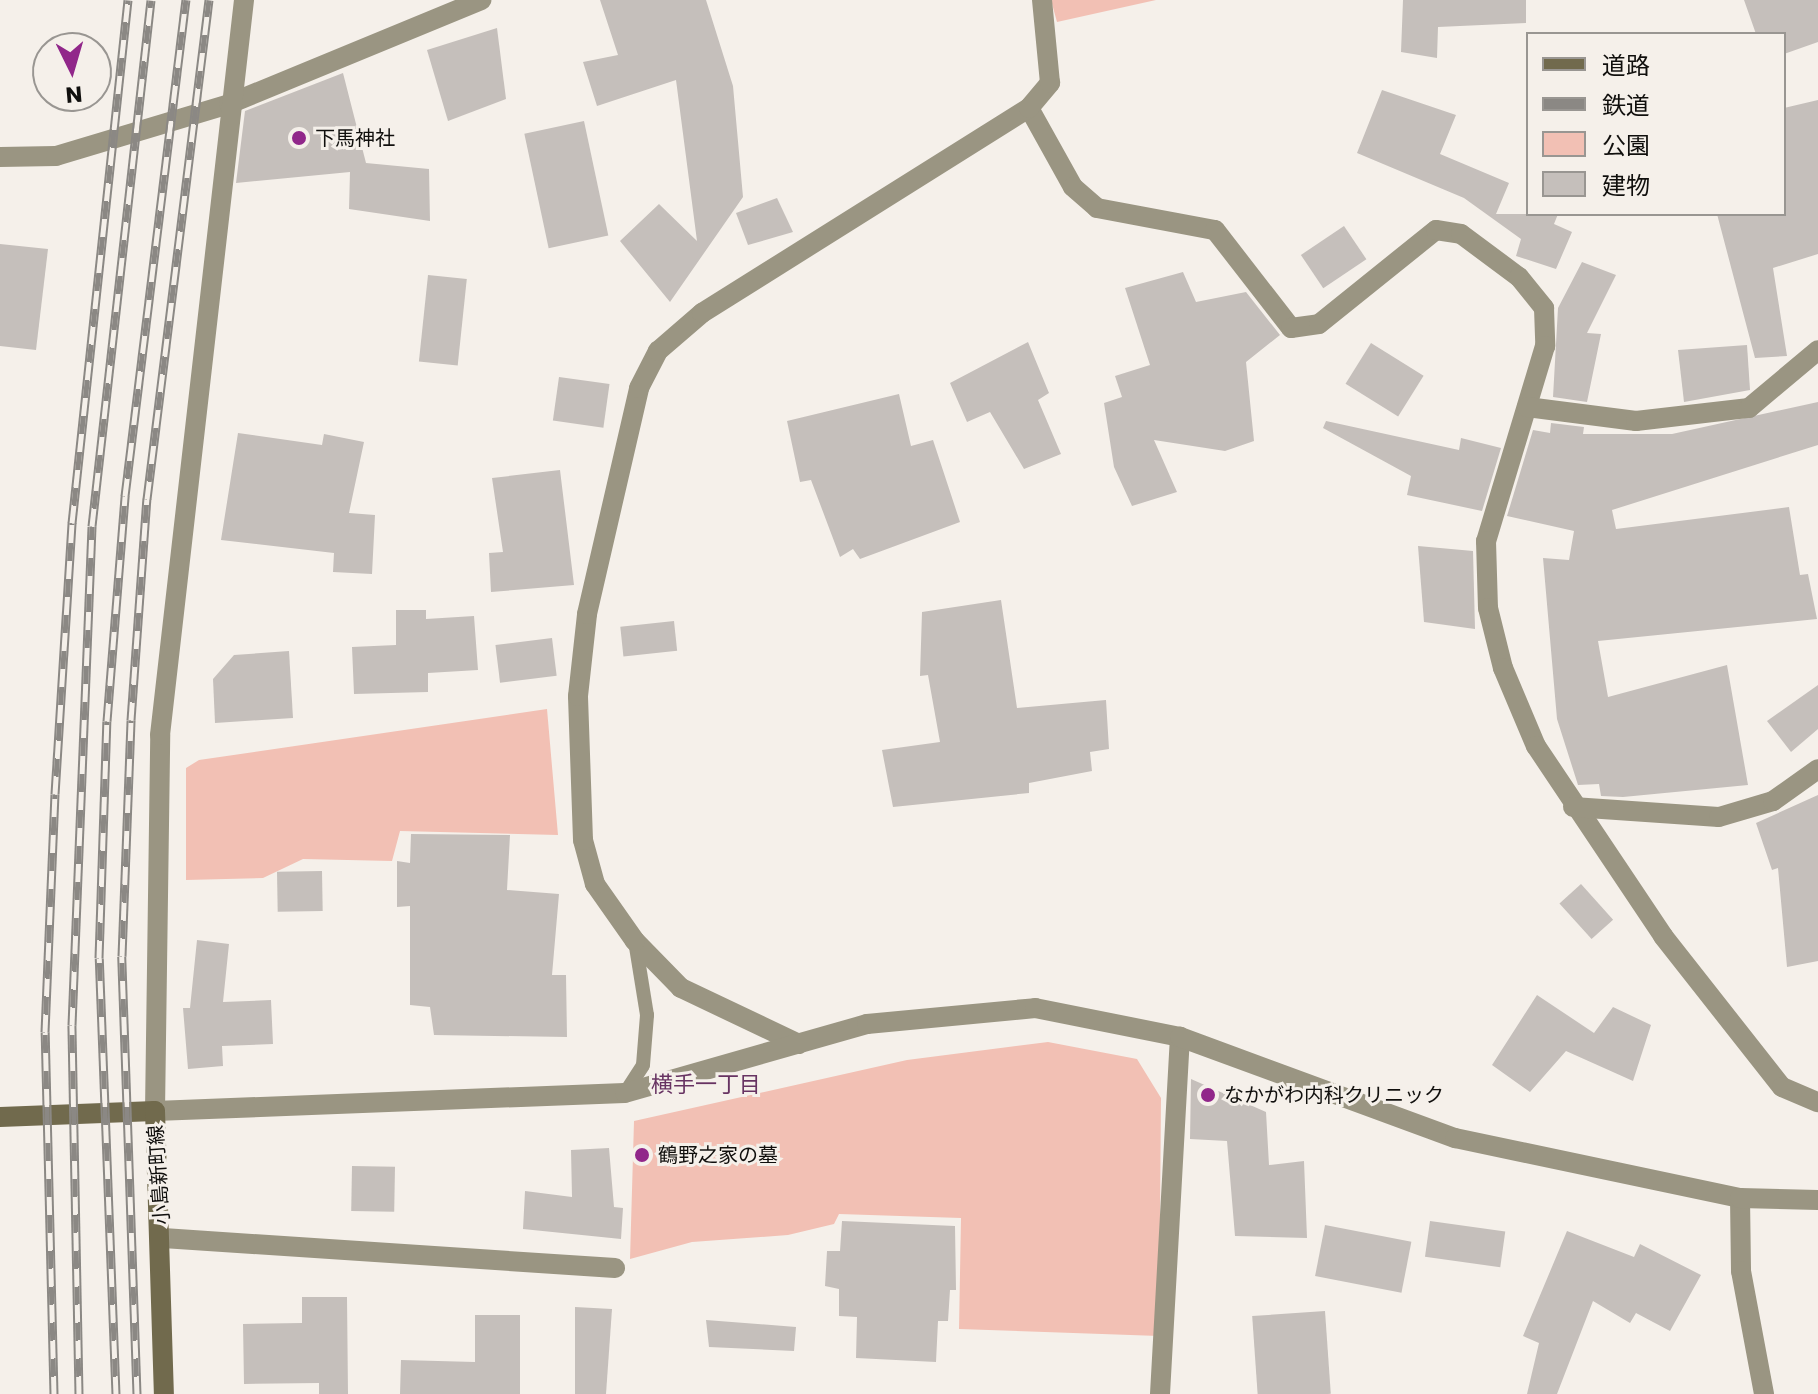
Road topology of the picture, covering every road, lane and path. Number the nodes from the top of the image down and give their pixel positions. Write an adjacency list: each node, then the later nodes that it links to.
1 (244, 0): 4 (street)
2 (481, 0): 4 (street)
3 (1042, 0): 5 (street)
4 (229, 104): 6 (street); 16 (street)
5 (1029, 108): 8 (street); 11 (street)
6 (0, 157)
7 (1818, 350): 8 (street)
8 (1527, 407): 10 (street)
9 (1818, 769): 10 (street)
10 (1573, 807): 15 (street)
11 (635, 941): 13 (street); 14 (lane)
12 (1180, 1037): 13 (street); 18 (street); 23 (street)
13 (799, 1044): 14 (street)
14 (625, 1093): 16 (street)
15 (1818, 1102)
16 (155, 1111): 17 (main road, 小島新町線); 20 (main road, 小島新町線)
17 (0, 1117)
18 (1740, 1198): 19 (street); 24 (street)
19 (1818, 1200)
20 (163, 1238): 21 (street); 22 (main road, 小島新町線)
21 (615, 1268)
22 (164, 1394)
23 (1160, 1394)
24 (1764, 1394)

